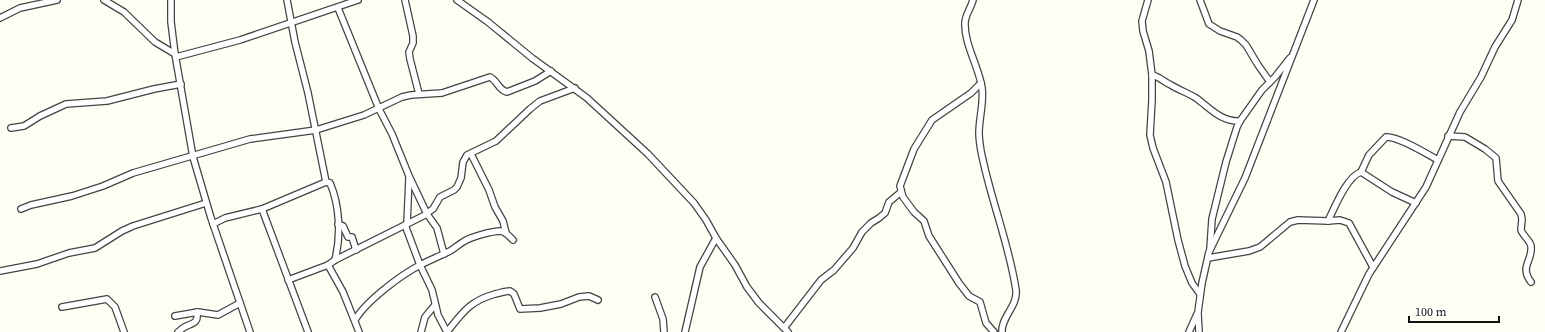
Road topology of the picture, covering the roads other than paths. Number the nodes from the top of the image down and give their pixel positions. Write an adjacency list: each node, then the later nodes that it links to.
1 (57, 0): 14 (street)
2 (104, 0): 17 (street)
3 (171, 0): 17 (street)
4 (287, 0): 15 (street)
5 (358, 0): 13 (street)
6 (405, 0): 24 (street)
7 (456, 0): 18 (street)
8 (972, 0): 21 (street)
9 (1148, 0): 19 (street)
10 (1200, 0): 20 (street)
11 (1314, 0): 16 (street)
12 (1518, 0): 29 (street)
13 (338, 8): 15 (street); 25 (street)
14 (0, 18)
15 (291, 23): 17 (street); 28 (street)
16 (1293, 55): 20 (street); 50 (street)
17 (176, 56): 22 (street)
18 (551, 71): 23 (street); 24 (street)
19 (1152, 75): 26 (street); 60 (street)
20 (1270, 82): 26 (street)
21 (981, 83): 36 (street); 81 (street)
22 (181, 84): 27 (street); 31 (street)
23 (575, 88): 30 (street); 47 (street)
24 (419, 94): 25 (street)
25 (379, 109): 28 (street); 34 (street)
26 (1240, 121): 50 (street)
27 (11, 128)
28 (316, 130): 31 (street); 35 (street)
29 (1448, 136): 32 (street); 59 (street)
30 (471, 154): 41 (street); 46 (street)
31 (193, 157): 37 (street); 39 (street)
32 (1438, 160): 33 (street); 38 (street)
33 (1361, 172): 38 (street); 42 (street)
34 (409, 176): 41 (street); 45 (street)
35 (326, 182): 40 (street); 44 (street)
36 (901, 192): 70 (street); 80 (street)
37 (206, 202): 43 (street); 57 (street)
38 (1416, 202): 56 (street)
39 (21, 209)
40 (262, 209): 43 (street); 58 (street)
41 (427, 214): 45 (street); 51 (street)
42 (1328, 221): 52 (street); 56 (street)
43 (213, 224): 63 (street)
44 (338, 224): 49 (street); 53 (street)
45 (406, 225): 49 (street); 55 (street)
46 (506, 233): 48 (street); 51 (street)
47 (716, 238): 70 (street); 79 (street)
48 (513, 240)
49 (356, 250): 53 (street)
50 (1210, 252): 52 (street)
51 (444, 254): 55 (street)
52 (1208, 258): 60 (street)
53 (335, 260): 54 (street)
54 (328, 265): 58 (street); 69 (street)
55 (420, 265): 64 (street); 69 (street)
56 (1373, 267): 84 (street)
57 (0, 271)
58 (288, 280): 74 (street)
59 (1531, 282)
60 (1200, 294): 67 (street)
61 (655, 297): 78 (street)
62 (598, 300): 77 (street)
63 (240, 303): 66 (street); 73 (street)
64 (435, 305): 76 (street); 77 (street)
65 (62, 307): 71 (street)
66 (197, 312): 68 (street); 72 (street)
67 (1198, 312): 82 (street); 83 (street)
68 (175, 316)
69 (355, 320): 75 (street)
70 (786, 330)
71 (124, 332)
72 (178, 332)
73 (250, 332)
74 (308, 332)
75 (359, 332)
76 (421, 332)
77 (447, 332)
78 (664, 332)
79 (685, 332)
80 (994, 332)
81 (1002, 332)
82 (1189, 332)
83 (1199, 332)
84 (1341, 332)

